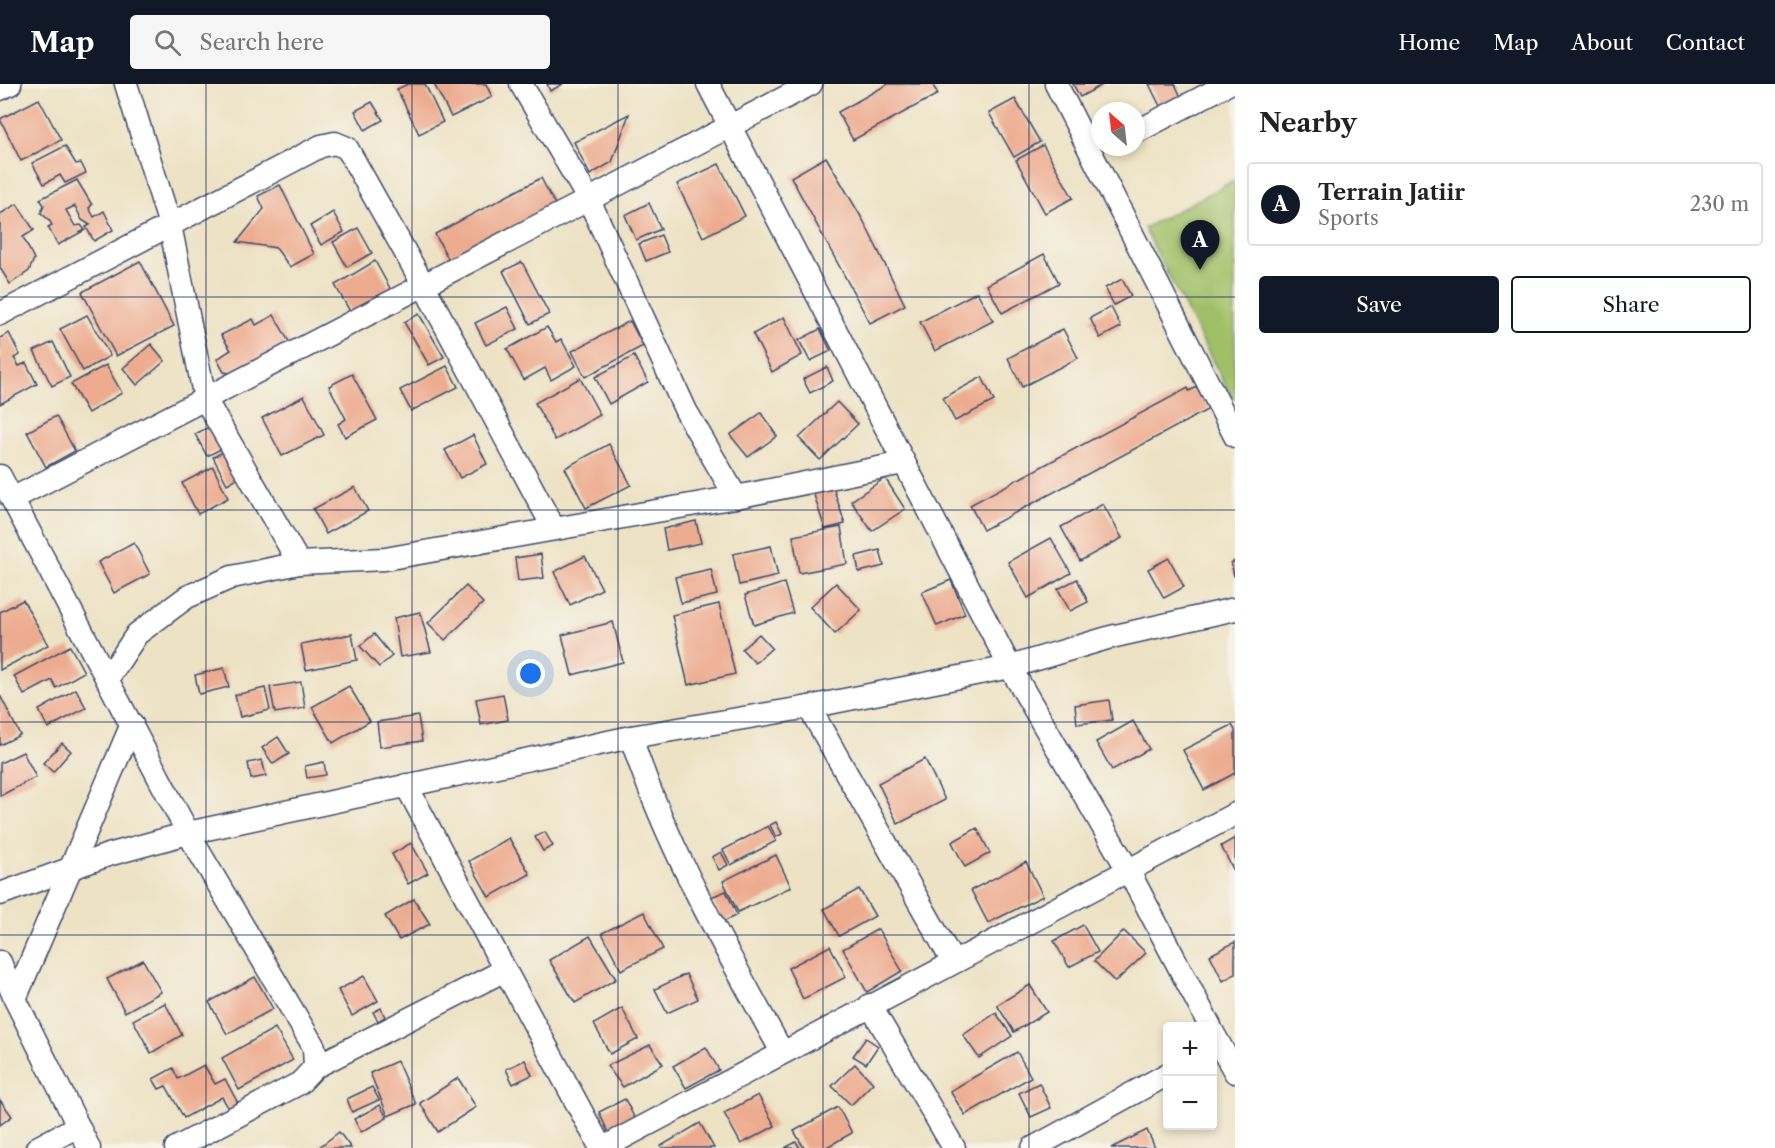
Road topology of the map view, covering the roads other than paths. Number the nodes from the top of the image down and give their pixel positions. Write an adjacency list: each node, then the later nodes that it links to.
1 (10, 84): 8 (street)
2 (126, 84): 14 (street)
3 (521, 84): 13 (street)
4 (708, 84): 9 (street)
5 (811, 84): 9 (street)
6 (1056, 84): 11 (street)
7 (1228, 84): 10 (street)
8 (0, 89)
9 (731, 125): 13 (street); 19 (street)
10 (1145, 127)
11 (1091, 137)
12 (1102, 156): 18 (street)
13 (589, 200): 15 (street); 21 (street)
14 (170, 225): 15 (street); 16 (street); 17 (street)
15 (423, 284): 17 (street); 23 (street)
16 (0, 314)
17 (205, 399): 22 (street); 24 (street)
18 (1235, 436)
19 (903, 463): 21 (street); 26 (street)
20 (0, 476): 22 (street)
21 (736, 497): 23 (street)
22 (12, 499): 27 (street)
23 (554, 529): 24 (street)
24 (299, 563): 27 (street)
25 (1235, 609): 26 (street)
26 (1010, 667): 28 (street); 35 (street)
27 (108, 678): 29 (street)
28 (809, 707): 30 (street); 38 (street)
29 (132, 723): 33 (street); 34 (street)
30 (632, 737): 31 (street); 43 (street)
31 (406, 784): 33 (street); 39 (street)
32 (1235, 814): 35 (street)
33 (188, 833): 34 (street); 44 (street)
34 (69, 869): 36 (street); 40 (street)
35 (1128, 870): 38 (street); 42 (street)
36 (0, 894)
37 (0, 962): 40 (street)
38 (953, 962): 41 (street)
39 (505, 970): 44 (street); 51 (street)
40 (15, 999): 47 (street)
41 (870, 1005): 43 (street); 52 (street)
42 (1218, 1036): 45 (street)
43 (782, 1052): 51 (street)
44 (315, 1067): 50 (street)
45 (1235, 1072)
46 (1163, 1076): 53 (street)
47 (78, 1125): 48 (street); 49 (street)
48 (37, 1148)
49 (89, 1148)
50 (176, 1148)
51 (602, 1148)
52 (954, 1148)
53 (1033, 1148)

